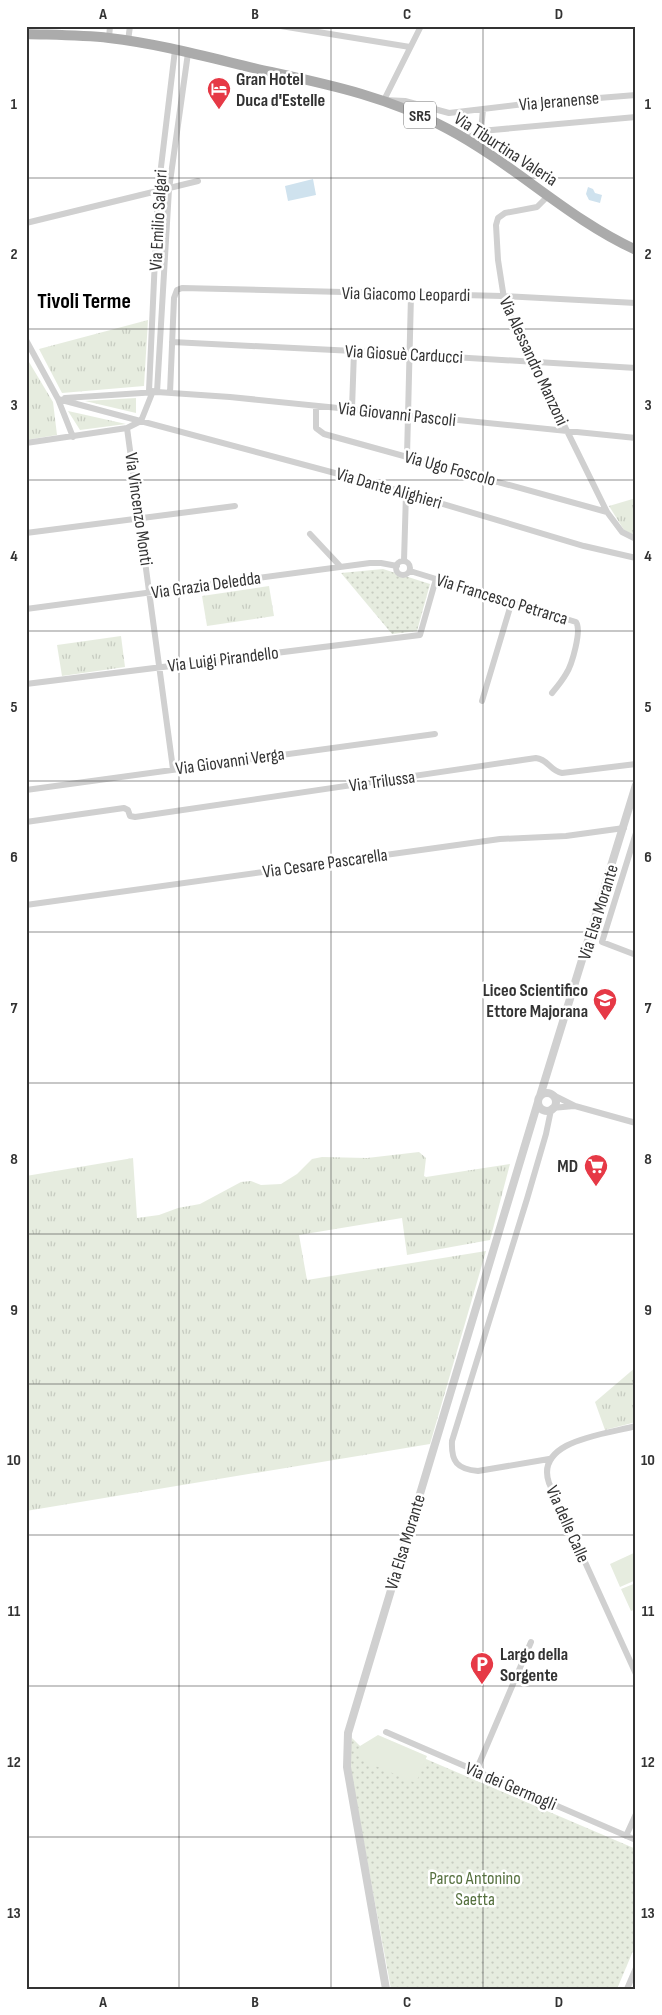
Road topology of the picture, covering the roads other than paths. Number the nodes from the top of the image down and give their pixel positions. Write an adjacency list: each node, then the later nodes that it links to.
1 (110, 26): 6 (street)
2 (130, 26): 7 (street)
3 (281, 26): 8 (street)
4 (421, 26): 8 (street)
5 (26, 34): 6 (main road, Via Tiburtina Valeria / SR5)
6 (109, 38): 7 (main road, Via Tiburtina Valeria / SR5)
7 (128, 41): 9 (main road, Via Tiburtina Valeria / SR5)
8 (410, 47): 12 (street)
9 (174, 50): 10 (main road, Via Tiburtina Valeria / SR5); 19 (street, Via Emilio Salgari)
10 (188, 53): 12 (main road, Via Tiburtina Valeria / SR5); 18 (street, Via Emilio Salgari)
11 (636, 94): 13 (street, Via Jeranense)
12 (384, 100): 13 (street, Via Jeranense); 16 (main road, Via Tiburtina Valeria / SR5)
13 (483, 109): 15 (street)
14 (636, 117): 15 (street, Via Jeranense)
15 (481, 131): 16 (street)
16 (466, 139): 20 (main road, Via Tiburtina Valeria / SR5)
17 (198, 182): 18 (street)
18 (169, 189): 19 (street); 32 (street, Via Emilio Salgari)
19 (158, 192): 21 (street); 32 (street, Via Emilio Salgari)
20 (548, 196): 22 (main road, Via Tiburtina Valeria / SR5); 24 (street, Via Alessandro Manzoni)
21 (26, 223)
22 (636, 250)
23 (411, 295): 24 (street, Via Giacomo Leopardi); 27 (street, Via Giacomo Leopardi); 29 (street)
24 (502, 296): 25 (street, Via Giacomo Leopardi); 30 (street, Via Alessandro Manzoni)
25 (636, 303)
26 (26, 340): 34 (street)
27 (172, 342): 28 (street, Via Giosuè Carducci); 33 (street)
28 (354, 351): 29 (street, Via Giosuè Carducci); 36 (street)
29 (409, 354): 30 (street, Via Giosuè Carducci); 37 (street)
30 (534, 362): 31 (street, Via Giosuè Carducci); 40 (street, Via Alessandro Manzoni)
31 (636, 368)
32 (153, 391): 33 (street, Via Giovanni Pascoli); 34 (street, Via Giovanni Pascoli); 38 (street)
33 (170, 392): 35 (street, Via Giovanni Pascoli)
34 (58, 399): 38 (street, Via Dante Alighieri); 41 (street)
35 (316, 406): 36 (street, Via Giovanni Pascoli); 44 (street, Via Ugo Foscolo)
36 (352, 409): 37 (street, Via Giovanni Pascoli)
37 (408, 415): 40 (street, Via Giovanni Pascoli); 44 (street)
38 (141, 421): 39 (street); 45 (street, Via Dante Alighieri)
39 (127, 428): 41 (street); 48 (street, Via Vincenzo Monti)
40 (568, 432): 42 (street, Via Giovanni Pascoli); 47 (street, Via Alessandro Manzoni)
41 (74, 437): 43 (street)
42 (636, 438)
43 (26, 443)
44 (407, 456): 47 (street, Via Ugo Foscolo)
45 (406, 493): 52 (street, Via Dante Alighieri); 53 (street)
46 (235, 506): 48 (street)
47 (607, 512): 51 (street, Via Alessandro Manzoni)
48 (139, 518): 49 (street); 58 (street, Via Vincenzo Monti)
49 (26, 533)
50 (310, 534): 54 (street)
51 (636, 539)
52 (636, 558)
53 (404, 562): 55 (street); 56 (street)
54 (340, 566): 55 (street, Via Grazia Deledda); 58 (street, Via Grazia Deledda)
55 (397, 566): 56 (street)
56 (410, 570): 57 (street, Via Francesco Petrarca)
57 (436, 579): 59 (street, Via Francesco Petrarca); 61 (street, Via Luigi Pirandello)
58 (151, 593): 60 (street, Via Grazia Deledda); 61 (street, Via Vincenzo Monti)
59 (512, 601): 63 (street, Via Francesco Petrarca); 64 (street)
60 (26, 609)
61 (160, 667): 62 (street, Via Luigi Pirandello); 67 (street, Via Vincenzo Monti)
62 (26, 684)
63 (552, 693)
64 (482, 701)
65 (435, 734): 67 (street, Via Giovanni Verga)
66 (636, 764): 72 (street, Via Trilussa)
67 (174, 769): 69 (street, Via Giovanni Verga)
68 (636, 785): 71 (street, Via Elsa Morante)
69 (26, 790)
70 (636, 804): 71 (street)
71 (628, 813): 73 (street, Via Elsa Morante)
72 (26, 822)
73 (624, 828): 75 (street, Via Cesare Pascarella); 78 (street, Via Elsa Morante)
74 (636, 833): 76 (street)
75 (26, 905)
76 (636, 955)
77 (552, 1095): 78 (street); 79 (street); 80 (street)
78 (539, 1099): 80 (street); 92 (street, Via Elsa Morante)
79 (575, 1106): 80 (street); 81 (street)
80 (551, 1109): 83 (street)
81 (636, 1123)
82 (636, 1426): 83 (street, Via delle Calle)
83 (549, 1459): 85 (street, Via delle Calle)
84 (531, 1642): 87 (street)
85 (636, 1674)
86 (386, 1732): 87 (street, Via dei Germogli)
87 (476, 1771): 89 (street, Via dei Germogli)
88 (636, 1814): 89 (street)
89 (626, 1836): 90 (street, Via dei Germogli)
90 (636, 1840)
91 (636, 1968): 93 (street)
92 (386, 1989)
93 (627, 1989)

